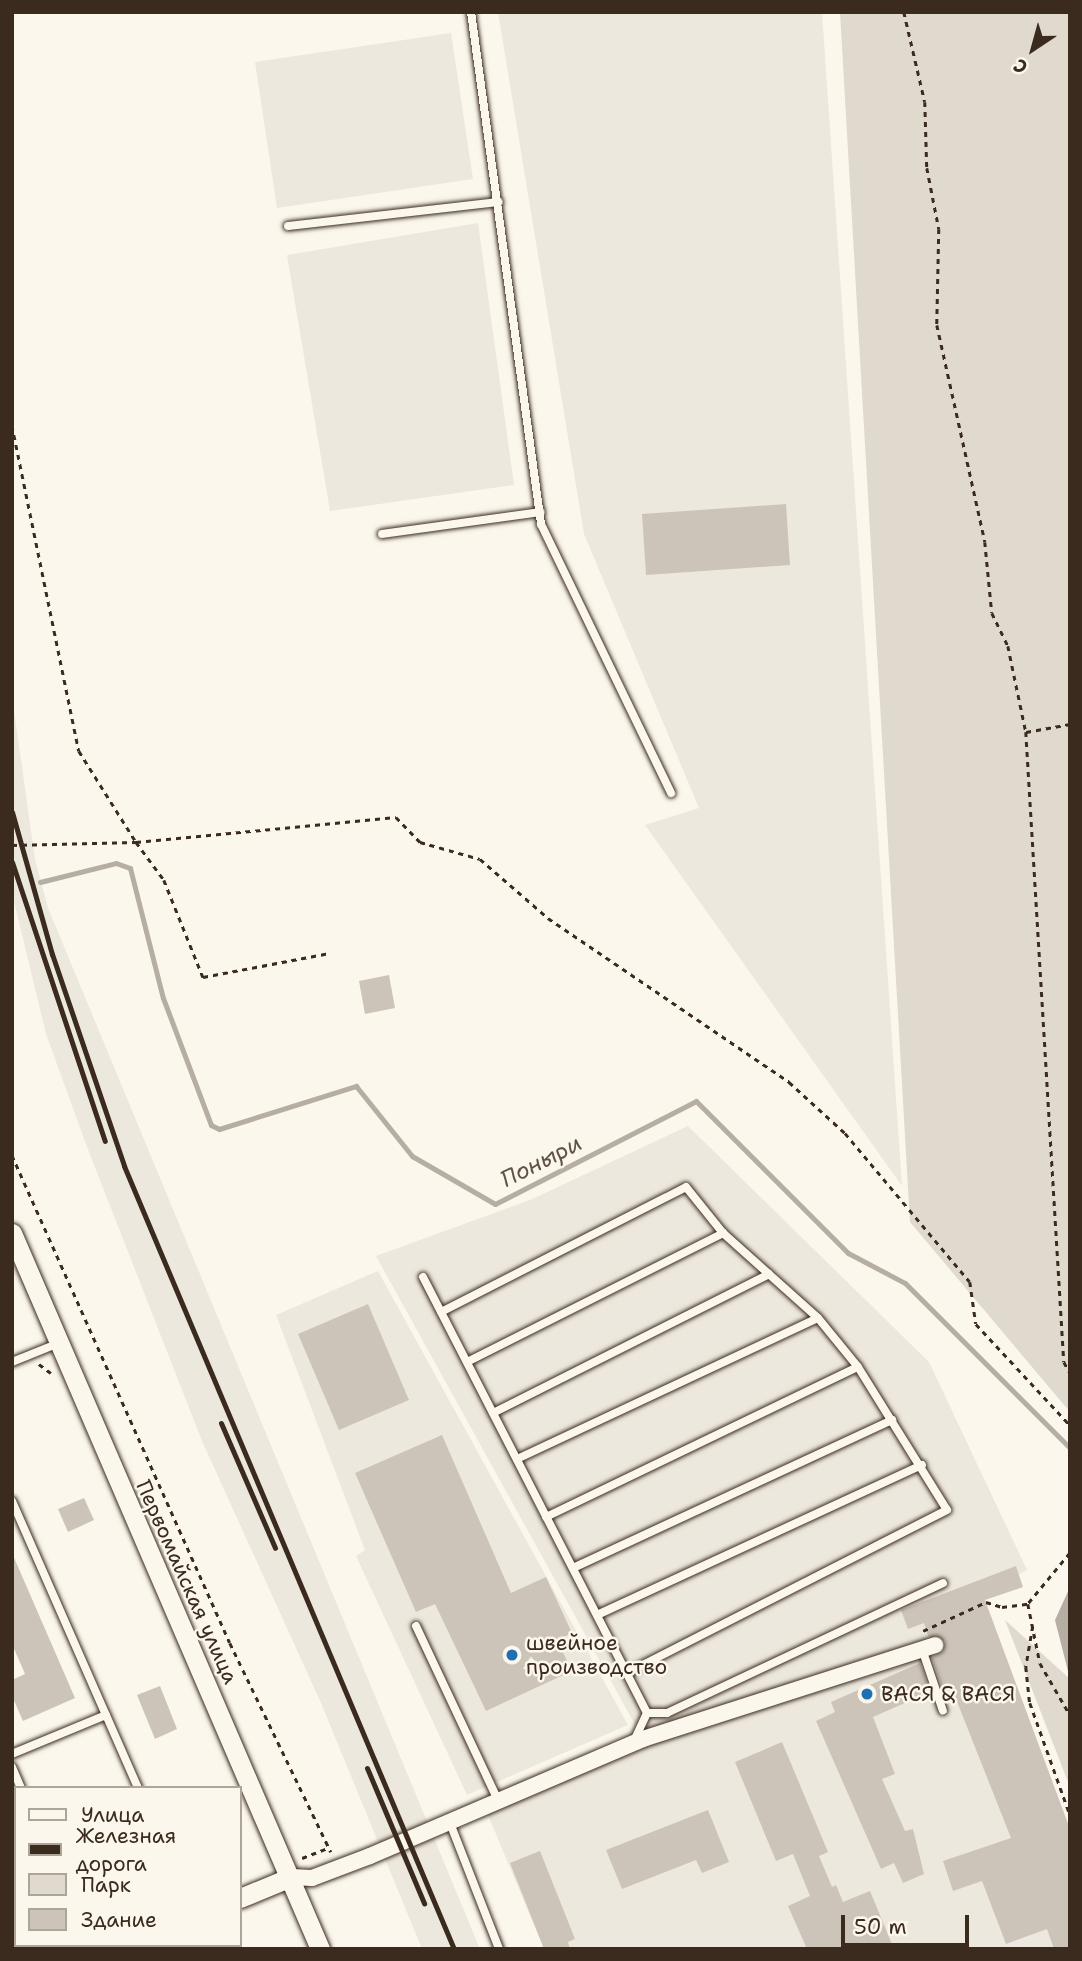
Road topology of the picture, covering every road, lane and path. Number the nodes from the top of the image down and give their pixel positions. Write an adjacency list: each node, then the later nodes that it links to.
1 (471, 12): 3 (lane)
2 (904, 12): 9 (path)
3 (499, 202): 4 (lane); 6 (lane)
4 (288, 226)
5 (12, 425): 11 (path)
6 (540, 512): 7 (lane); 10 (lane)
7 (382, 534)
8 (1070, 724): 9 (path)
9 (1026, 732): 25 (path)
10 (671, 793)
11 (136, 842): 12 (path); 13 (path); 28 (path)
12 (12, 845)
13 (330, 953)
14 (12, 1155): 54 (path)
15 (12, 1233): 21 (street, Первомайская улица)
16 (723, 1233): 17 (lane); 19 (lane); 23 (lane)
17 (769, 1274): 20 (lane); 26 (lane)
18 (423, 1277): 19 (lane)
19 (441, 1312): 23 (lane)
20 (818, 1318): 24 (lane); 29 (lane)
21 (59, 1343): 22 (lane); 56 (street, Первомайская улица)
22 (12, 1362)
23 (467, 1362): 26 (lane)
24 (858, 1367): 27 (lane); 32 (lane)
25 (1070, 1373)
26 (493, 1413): 29 (lane)
27 (892, 1420): 30 (lane); 34 (lane)
28 (1070, 1425)
29 (516, 1459): 32 (lane)
30 (922, 1465): 37 (lane); 41 (lane)
31 (12, 1501): 44 (lane)
32 (546, 1517): 34 (lane)
33 (1070, 1553): 36 (path)
34 (573, 1568): 37 (lane)
35 (943, 1583): 43 (lane)
36 (1028, 1604): 39 (path); 40 (path)
37 (597, 1615): 41 (lane)
38 (416, 1626): 51 (lane)
39 (1033, 1626): 45 (path); 52 (path)
40 (929, 1647): 42 (lane); 46 (street)
41 (627, 1673): 43 (lane)
42 (943, 1712)
43 (647, 1713): 46 (lane)
44 (106, 1715): 47 (lane); 50 (lane)
45 (1070, 1715)
46 (633, 1743): 51 (street)
47 (12, 1754)
48 (12, 1767): 49 (lane)
49 (19, 1786)
50 (137, 1786)
51 (499, 1802): 53 (street)
52 (1070, 1815)
53 (450, 1823): 55 (street); 59 (lane)
54 (329, 1848): 55 (path); 56 (path)
55 (339, 1867): 56 (street)
56 (294, 1869): 57 (street); 58 (street, Первомайская улица)
57 (242, 1897)
58 (320, 1949)
59 (499, 1949)

